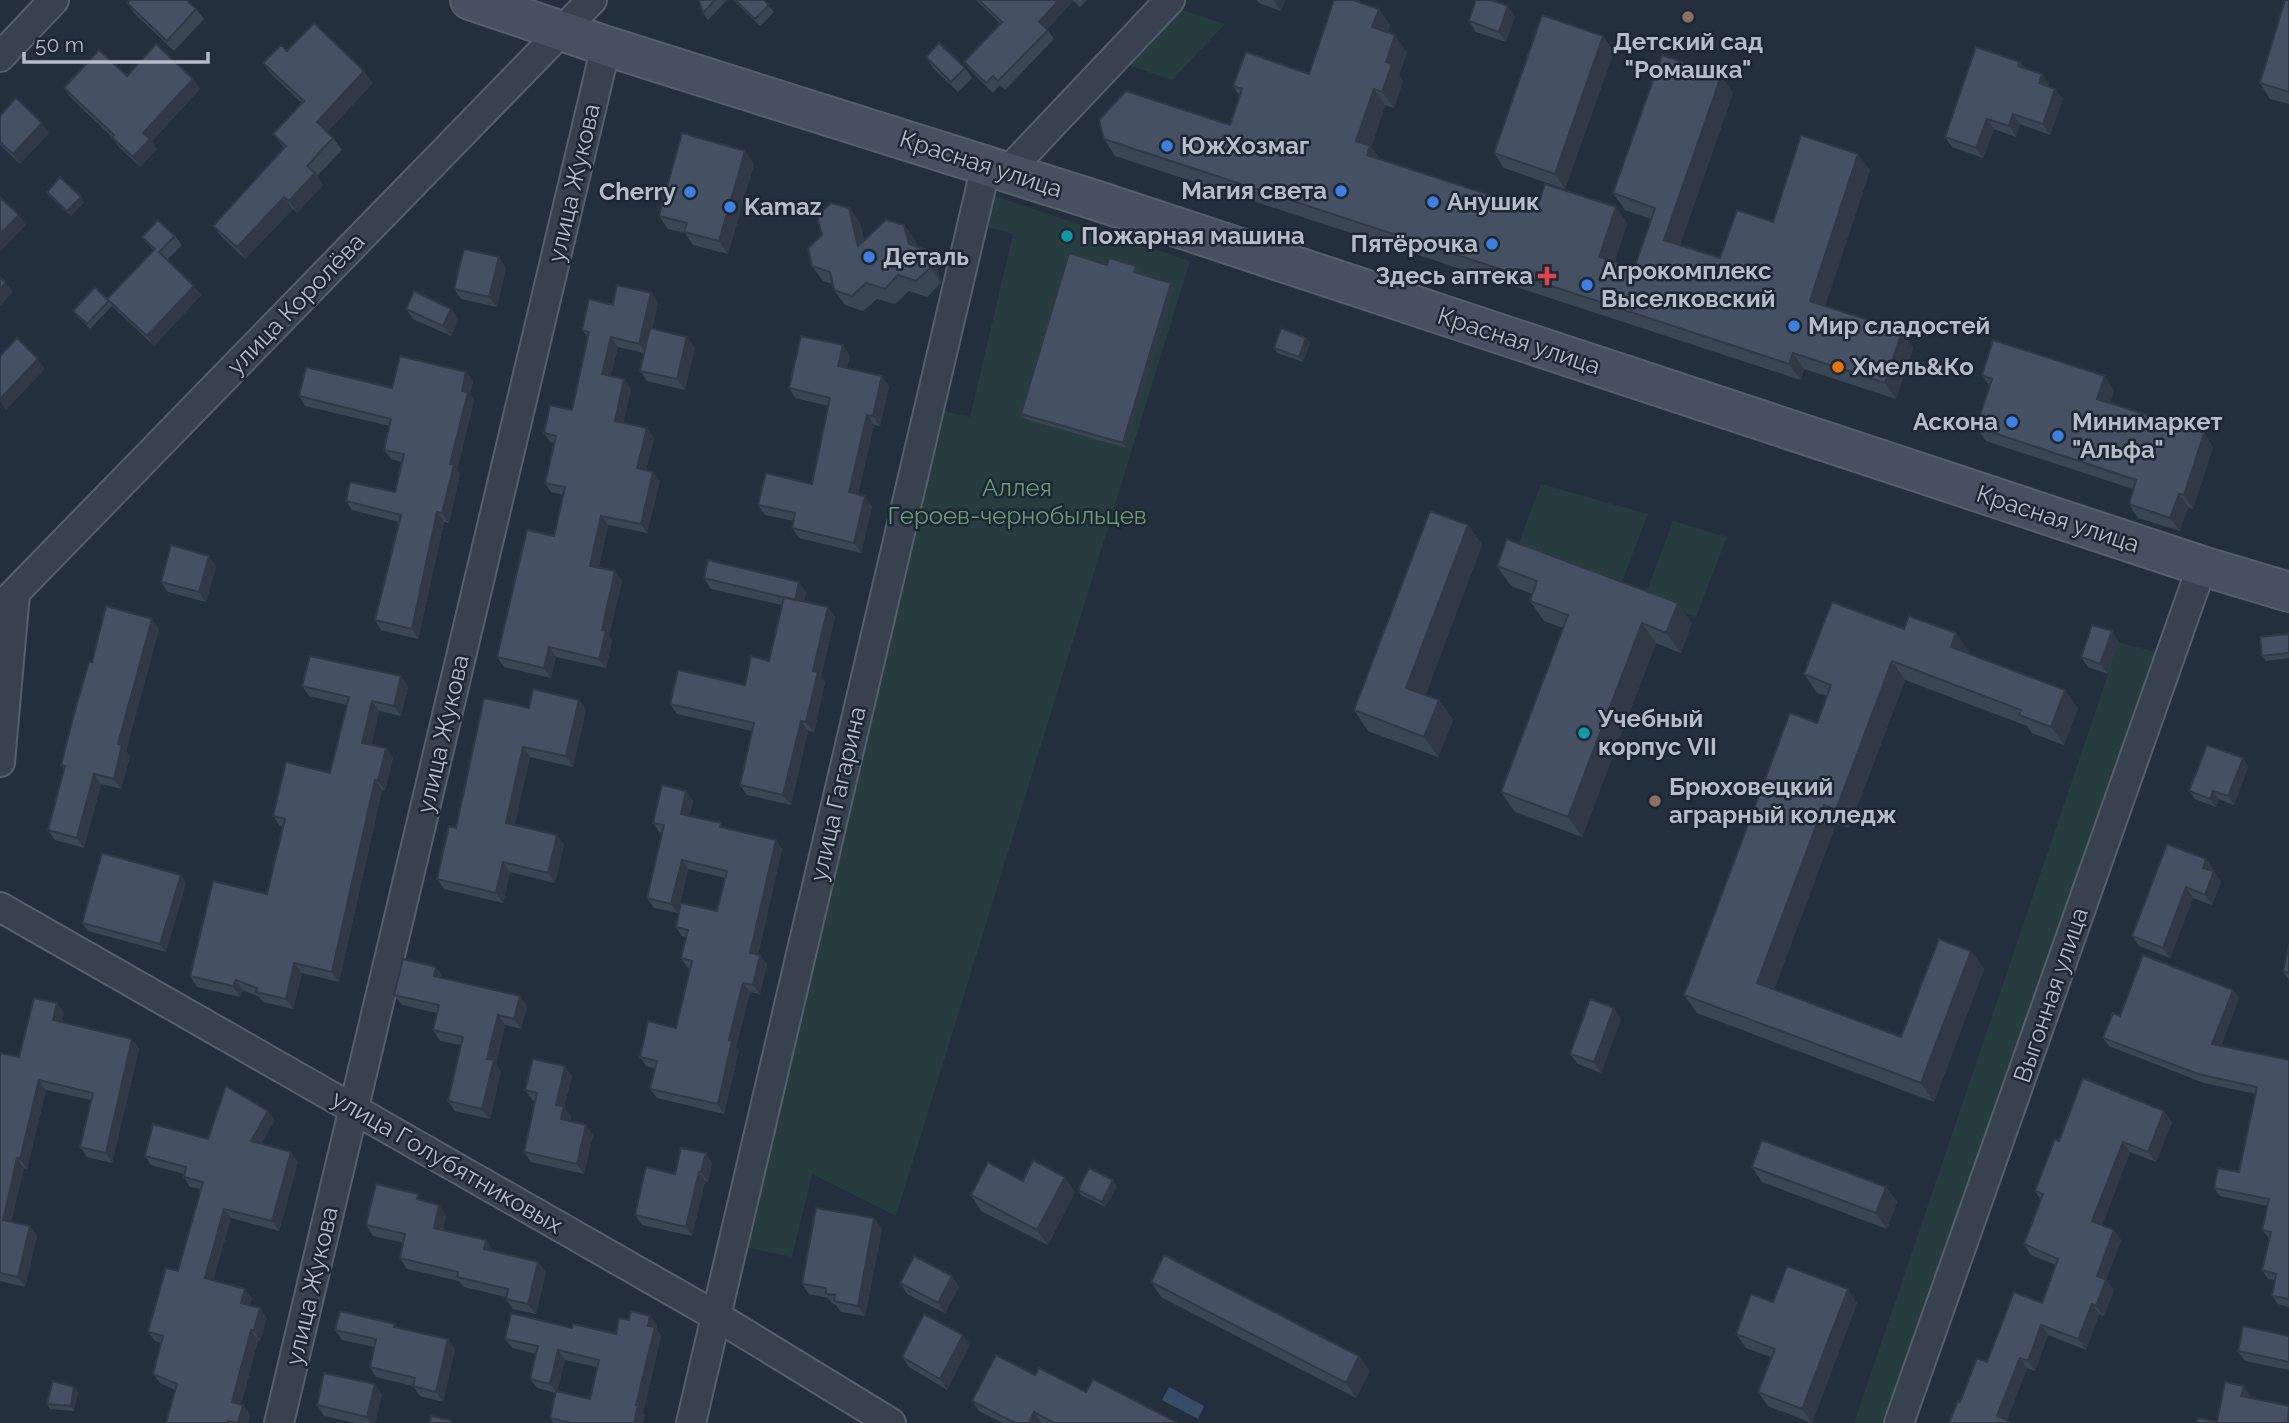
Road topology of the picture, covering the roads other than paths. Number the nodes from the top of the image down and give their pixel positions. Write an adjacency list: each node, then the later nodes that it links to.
1 (54, 0): 7 (street)
2 (470, 0): 5 (street, Красная улица)
3 (592, 0): 5 (street, улица Королёва)
4 (1170, 0): 8 (street)
5 (562, 31): 6 (street, Красная улица); 11 (street, улица Королёва)
6 (606, 46): 8 (street, Красная улица); 14 (street, улица Жукова)
7 (0, 57)
8 (996, 169): 9 (street, Красная улица); 15 (street, улица Гагарина)
9 (2202, 566): 10 (street, Красная улица); 19 (street, Выгонная улица)
10 (2289, 592)
11 (8, 601): 12 (street)
12 (0, 762)
13 (0, 907): 14 (street, улица Голубятниковых)
14 (354, 1108): 15 (street, улица Голубятниковых); 16 (street, улица Жукова)
15 (716, 1316): 17 (street, улица Гагарина); 18 (street, улица Голубятниковых)
16 (279, 1423)
17 (691, 1423)
18 (891, 1423)
19 (1899, 1423)

